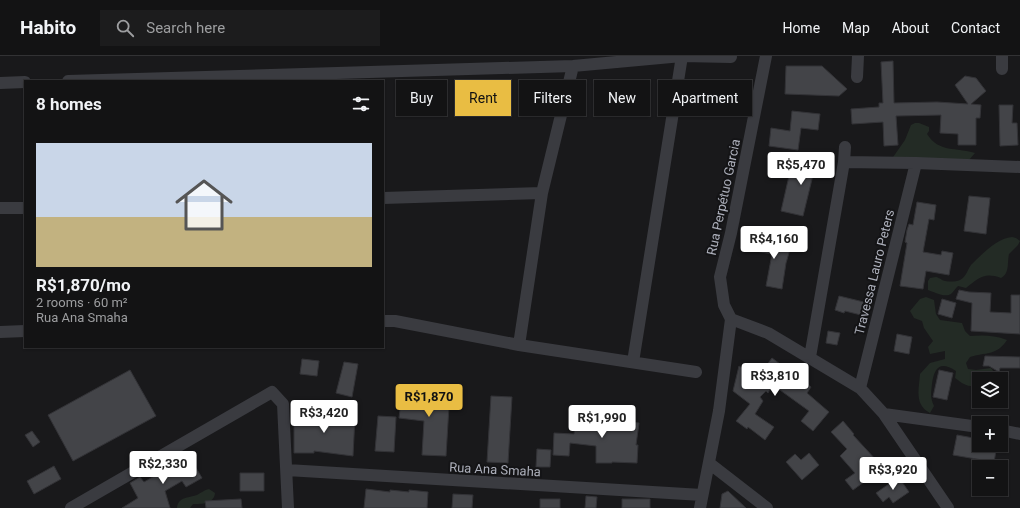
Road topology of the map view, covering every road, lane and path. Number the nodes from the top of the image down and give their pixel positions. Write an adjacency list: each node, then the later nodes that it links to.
1 (682, 56): 5 (street); 6 (street); 26 (street)
2 (766, 56): 20 (street, Rua Perpétuo Garcia)
3 (858, 56): 8 (street)
4 (1002, 56): 7 (street)
5 (731, 57)
6 (572, 66): 9 (street); 16 (street)
7 (1002, 69)
8 (857, 77)
9 (127, 80)
10 (24, 82): 11 (street)
11 (0, 83)
12 (845, 147): 13 (street)
13 (844, 162): 14 (street); 25 (street)
14 (916, 163): 15 (street); 28 (street, Travessa Lauro Peters)
15 (1020, 167)
16 (542, 193): 17 (street); 24 (street)
17 (384, 198)
18 (0, 208): 19 (street)
19 (24, 208)
20 (731, 319): 25 (street); 33 (street, Rua Perpétuo Garcia)
21 (384, 321): 24 (street)
22 (24, 331): 23 (street)
23 (0, 332)
24 (519, 345): 26 (street)
25 (810, 357): 28 (street)
26 (633, 362): 27 (street)
27 (696, 372)
28 (860, 388): 29 (street)
29 (884, 414): 30 (street); 40 (street)
30 (972, 426)
31 (1008, 431): 32 (street)
32 (1020, 434)
33 (709, 463): 35 (street, Rua Perpétuo Garcia); 39 (street)
34 (286, 470): 35 (street, Rua Ana Smaha); 36 (street); 37 (street)
35 (702, 495): 38 (street, Rua Perpétuo Garcia)
36 (71, 508)
37 (288, 508)
38 (700, 508)
39 (767, 508)
40 (948, 508)

